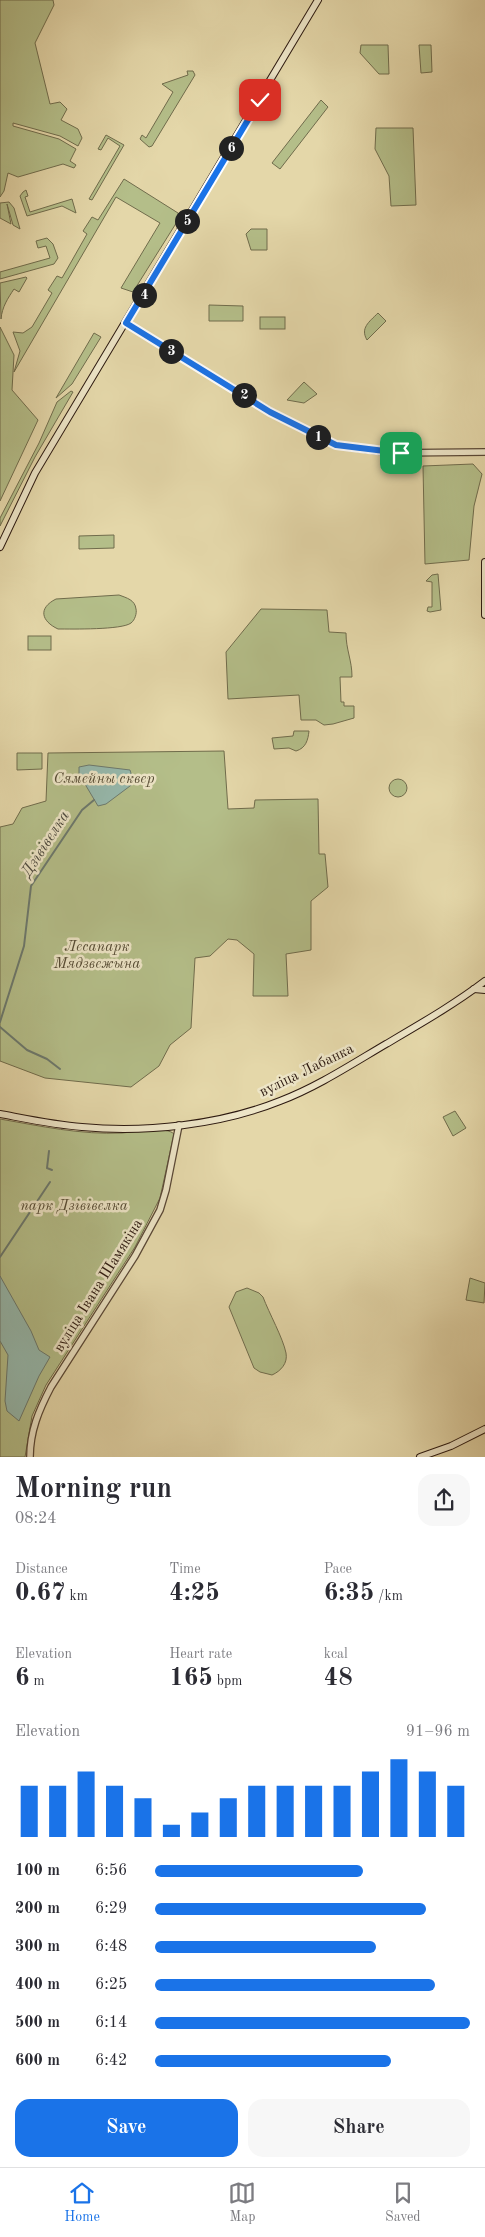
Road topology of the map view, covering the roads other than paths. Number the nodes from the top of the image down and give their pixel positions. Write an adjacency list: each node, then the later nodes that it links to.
1 (318, 0): 2 (main road)
2 (126, 323): 3 (street); 4 (main road)
3 (485, 452)
4 (0, 547)
5 (485, 562): 6 (main road)
6 (485, 615)
7 (485, 981): 8 (main road, вуліца Лабанка)
8 (474, 989): 9 (main road); 11 (main road, вуліца Лабанка)
9 (485, 990)
10 (0, 1114): 11 (main road, вуліца Лабанка)
11 (179, 1125): 13 (street, вуліца Івана Шамякіна)
12 (485, 1429): 14 (main road)
13 (30, 1457)
14 (420, 1457)

